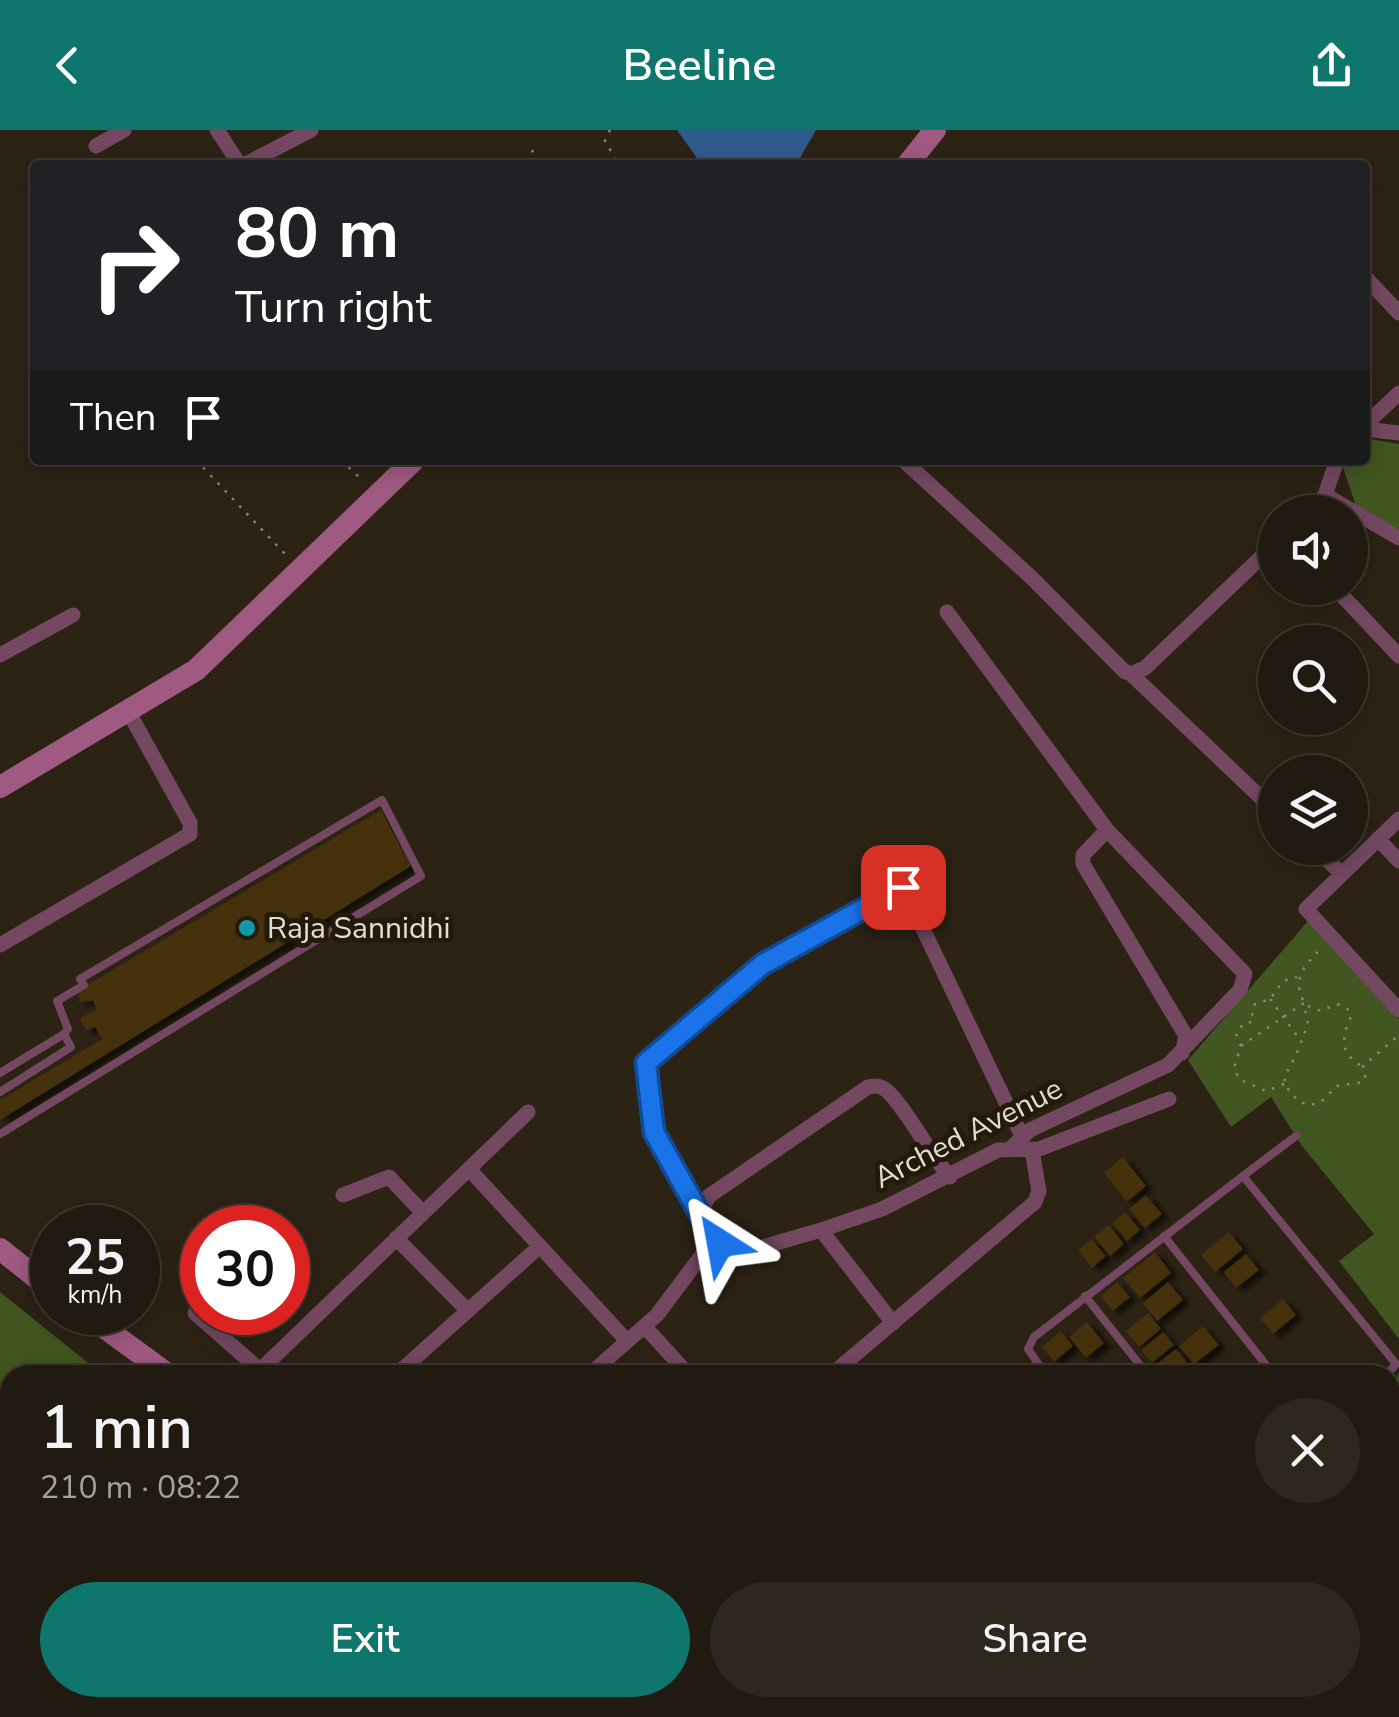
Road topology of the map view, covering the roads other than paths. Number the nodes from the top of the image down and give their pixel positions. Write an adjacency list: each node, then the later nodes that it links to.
1 (124, 130): 5 (street)
2 (217, 130): 6 (street)
3 (311, 130): 7 (street)
4 (934, 130): 8 (street)
5 (96, 146)
6 (238, 160)
7 (252, 160)
8 (911, 160)
9 (1370, 283): 10 (street)
10 (1399, 314)
11 (1399, 394): 12 (street)
12 (1370, 420)
13 (1370, 425): 14 (street)
14 (1399, 433)
15 (409, 465): 27 (street)
16 (909, 465): 26 (street)
17 (1336, 465): 18 (street)
18 (1324, 494): 19 (street)
19 (1399, 538)
20 (1258, 560): 26 (street)
21 (1351, 605): 25 (street)
22 (947, 612): 31 (street)
23 (73, 614): 24 (street)
24 (0, 655)
25 (1399, 656)
26 (1131, 674): 29 (street)
27 (128, 710): 28 (street); 36 (street)
28 (0, 787)
29 (1258, 795)
30 (1399, 820): 32 (street)
31 (1107, 830): 39 (street); 39 (street, Arched Avenue)
32 (1378, 839): 33 (street); 35 (street)
33 (1399, 861)
34 (1332, 865): 35 (street)
35 (1342, 874): 37 (street)
36 (0, 945)
37 (1399, 1010)
38 (64, 1034): 40 (lane); 41 (lane); 44 (lane)
39 (1182, 1053): 46 (street, Arched Avenue)
40 (0, 1072)
41 (0, 1092)
42 (1169, 1099): 46 (street)
43 (528, 1112): 47 (street)
44 (0, 1134)
45 (1296, 1136): 48 (lane)
46 (1027, 1143): 49 (street, Arched Avenue); 55 (street); 61 (street)
47 (469, 1168): 51 (street); 56 (street)
48 (1242, 1176): 53 (lane); 76 (lane)
49 (950, 1177): 52 (street, Arched Avenue); 55 (street)
50 (343, 1195): 51 (street)
51 (423, 1214): 54 (street)
52 (820, 1230): 55 (street, Arched Avenue); 61 (street)
53 (1164, 1236): 59 (lane); 75 (lane)
54 (396, 1238): 60 (street); 68 (street)
55 (716, 1243): 62 (street)
56 (540, 1246): 60 (street); 65 (street)
57 (0, 1249): 58 (street)
58 (30, 1273)
59 (1085, 1296): 73 (lane); 74 (lane)
60 (468, 1310): 69 (street)
61 (892, 1323): 72 (street)
62 (644, 1327): 65 (street); 71 (street)
63 (114, 1335): 66 (street)
64 (217, 1335): 67 (street)
65 (627, 1341): 70 (street)
66 (155, 1365)
67 (249, 1365)
68 (265, 1365)
69 (407, 1365)
70 (599, 1365)
71 (680, 1365)
72 (843, 1365)
73 (1038, 1365)
74 (1140, 1365)
75 (1266, 1365)
76 (1395, 1365)

